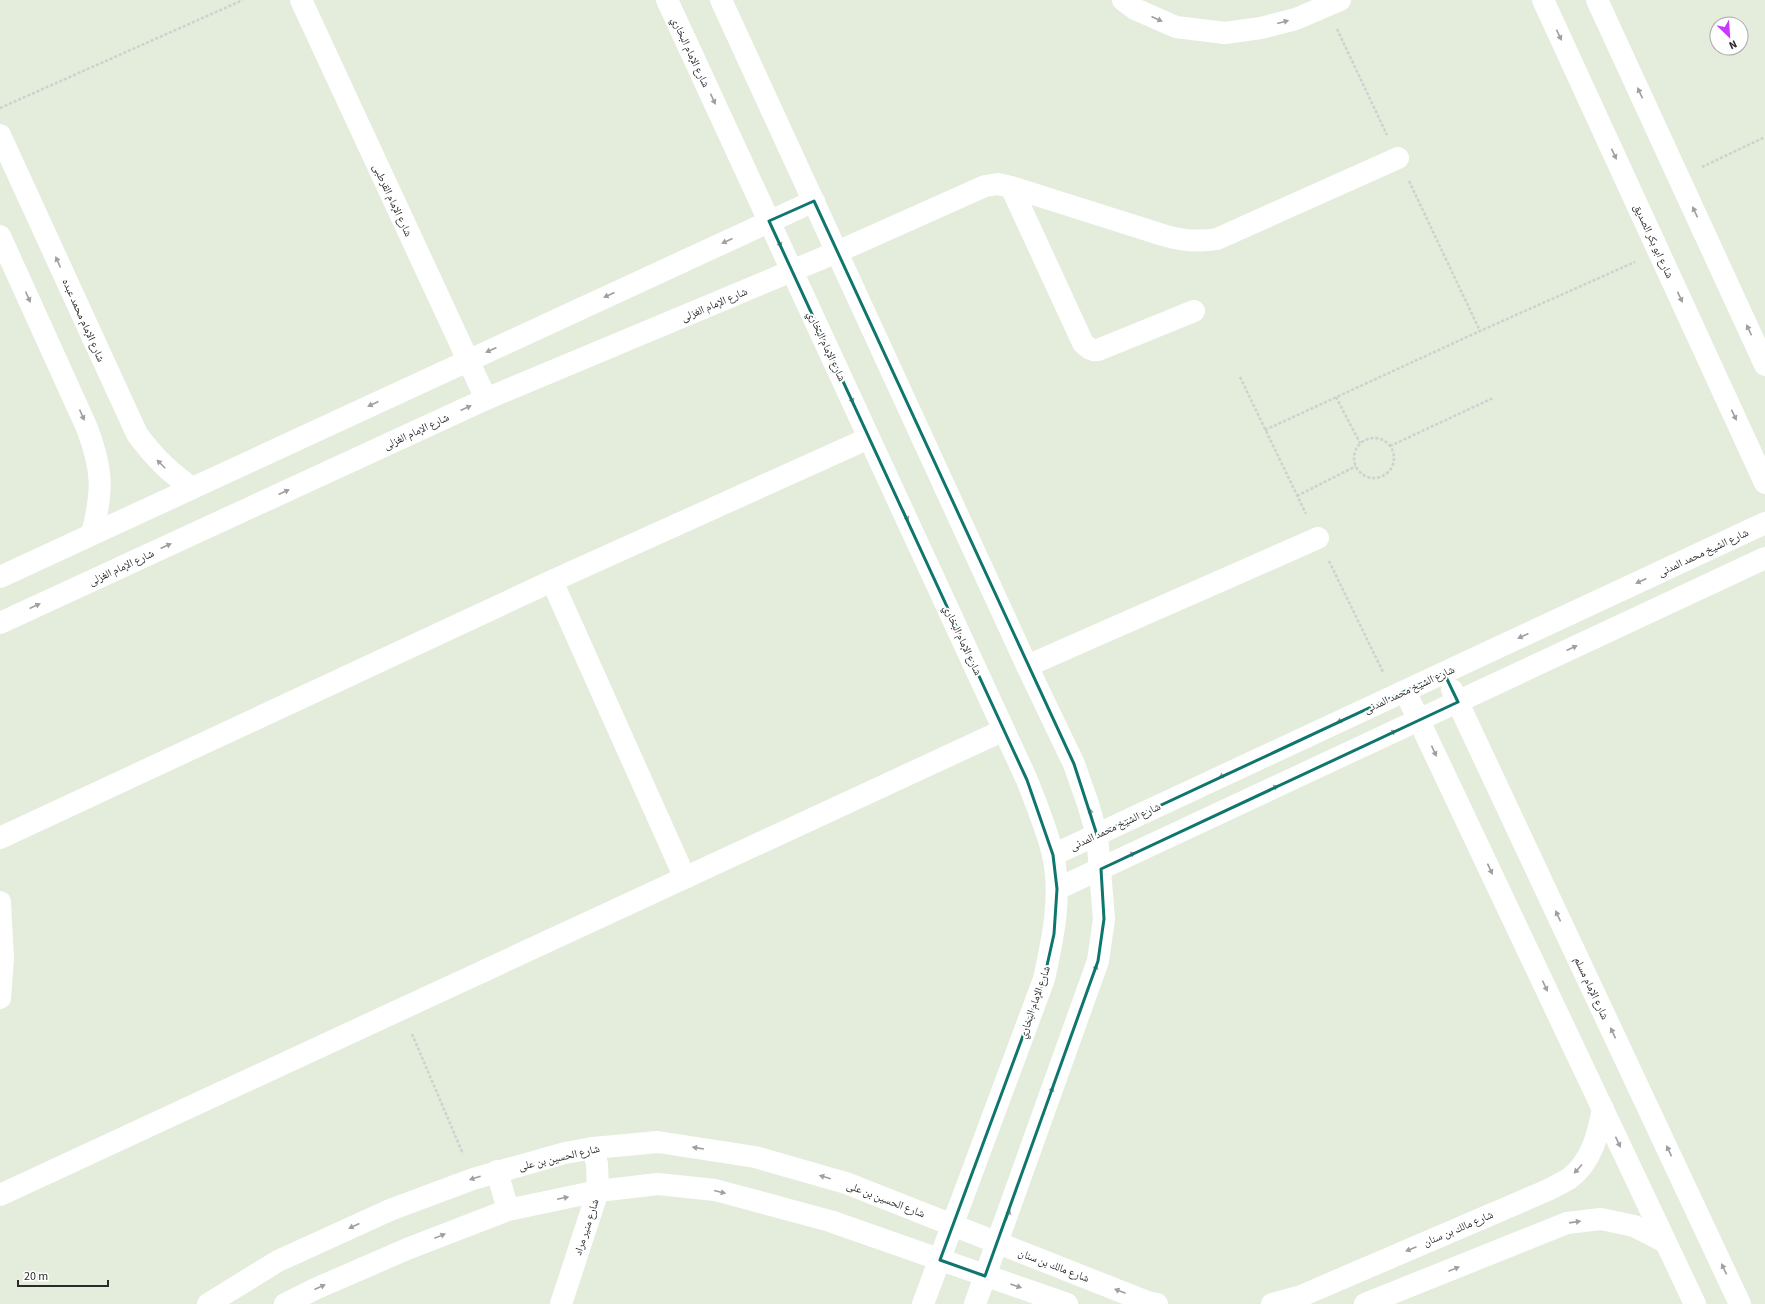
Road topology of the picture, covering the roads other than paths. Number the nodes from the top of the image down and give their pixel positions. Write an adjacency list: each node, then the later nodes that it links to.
1 (301, 0): 17 (street, شارع الإمام القرطبى)
2 (667, 0): 12 (street, شارع الإمام البخاري, one-way to 12)
3 (721, 0): 11 (street)
4 (1123, 0): 5 (street, one-way to 5)
5 (1340, 0)
6 (1543, 0): 21 (street, شارع ابو بكر الصديق, one-way to 21)
7 (1597, 0): 18 (street, one-way to 7)
8 (0, 135): 22 (street, شارع الإمام محمد عبده, one-way to 8)
9 (1398, 158): 10 (street, شارع الإمام الغزلى)
10 (1011, 187): 14 (street, شارع الإمام الغزلى); 16 (street)
11 (814, 201): 12 (street); 14 (street)
12 (769, 221): 15 (street, شارع الإمام البخاري, one-way to 15); 17 (street, one-way to 17)
13 (0, 236): 24 (street, one-way to 24)
14 (837, 252): 15 (street, شارع الإمام الغزلى); 30 (street)
15 (792, 271): 19 (street, شارع الإمام الغزلى); 20 (street, شارع الإمام البخاري, one-way to 20)
16 (1194, 311)
17 (468, 360): 19 (street, شارع الإمام القرطبى); 22 (street, one-way to 22)
18 (1765, 365)
19 (486, 399): 29 (street, شارع الإمام الغزلى, one-way to 19)
20 (869, 438): 28 (street); 35 (street, شارع الإمام البخاري, one-way to 35)
21 (1765, 483)
22 (192, 488): 24 (street)
23 (1765, 523): 31 (street, شارع الشيخ محمد المدنى, one-way to 31)
24 (92, 534): 27 (street)
25 (1318, 538): 30 (street)
26 (1765, 558): 33 (street, one-way to 26)
27 (0, 577)
28 (552, 582): 37 (street); 40 (street)
29 (0, 623)
30 (1027, 666): 36 (street, one-way to 30)
31 (1444, 673): 32 (street, شارع الشيخ محمد المدنى); 33 (street, شارع الإمام مسلم)
32 (1405, 691): 34 (street); 36 (street, شارع الشيخ محمد المدنى, one-way to 36)
33 (1458, 702): 34 (street); 65 (street, شارع الإمام مسلم, one-way to 33)
34 (1419, 720): 39 (street, one-way to 34); 44 (street, one-way to 44)
35 (1004, 730): 38 (street, شارع الإمام البخاري); 40 (street)
36 (1097, 835): 38 (street, شارع الشيخ محمد المدنى); 39 (street)
37 (0, 838)
38 (1053, 855): 41 (street, شارع الإمام البخاري)
39 (1101, 868): 41 (street); 52 (street, one-way to 39)
40 (685, 878): 48 (street)
41 (1057, 889): 50 (street, شارع الإمام البخاري)
42 (0, 902): 43 (street)
43 (0, 998)
44 (1603, 1109): 51 (street, one-way to 51); 62 (street, شارع مالك بن سنان, one-way to 62)
45 (593, 1148): 46 (street, شارع الحسين بن على); 47 (street, شارع منير مراد); 50 (street, شارع الحسين بن على, one-way to 45)
46 (497, 1171): 49 (street); 55 (street, شارع الحسين بن على, one-way to 55)
47 (598, 1190): 49 (street, one-way to 47); 53 (street, one-way to 53); 57 (street, شارع منير مراد)
48 (0, 1195)
49 (508, 1210): 56 (street, one-way to 49)
50 (953, 1226): 52 (street, شارع مالك بن سنان); 53 (street, شارع الإمام البخاري)
51 (1665, 1242): 63 (street, one-way to 51); 64 (street)
52 (997, 1243): 54 (street); 61 (street, شارع مالك بن سنان, one-way to 52)
53 (940, 1260): 54 (street); 58 (street, شارع الإمام البخاري)
54 (985, 1276): 59 (street); 60 (street, one-way to 60)
55 (208, 1304)
56 (285, 1304)
57 (561, 1304)
58 (924, 1304)
59 (975, 1304)
60 (1067, 1304)
61 (1157, 1304)
62 (1272, 1304)
63 (1365, 1304)
64 (1695, 1304)
65 (1740, 1304)

